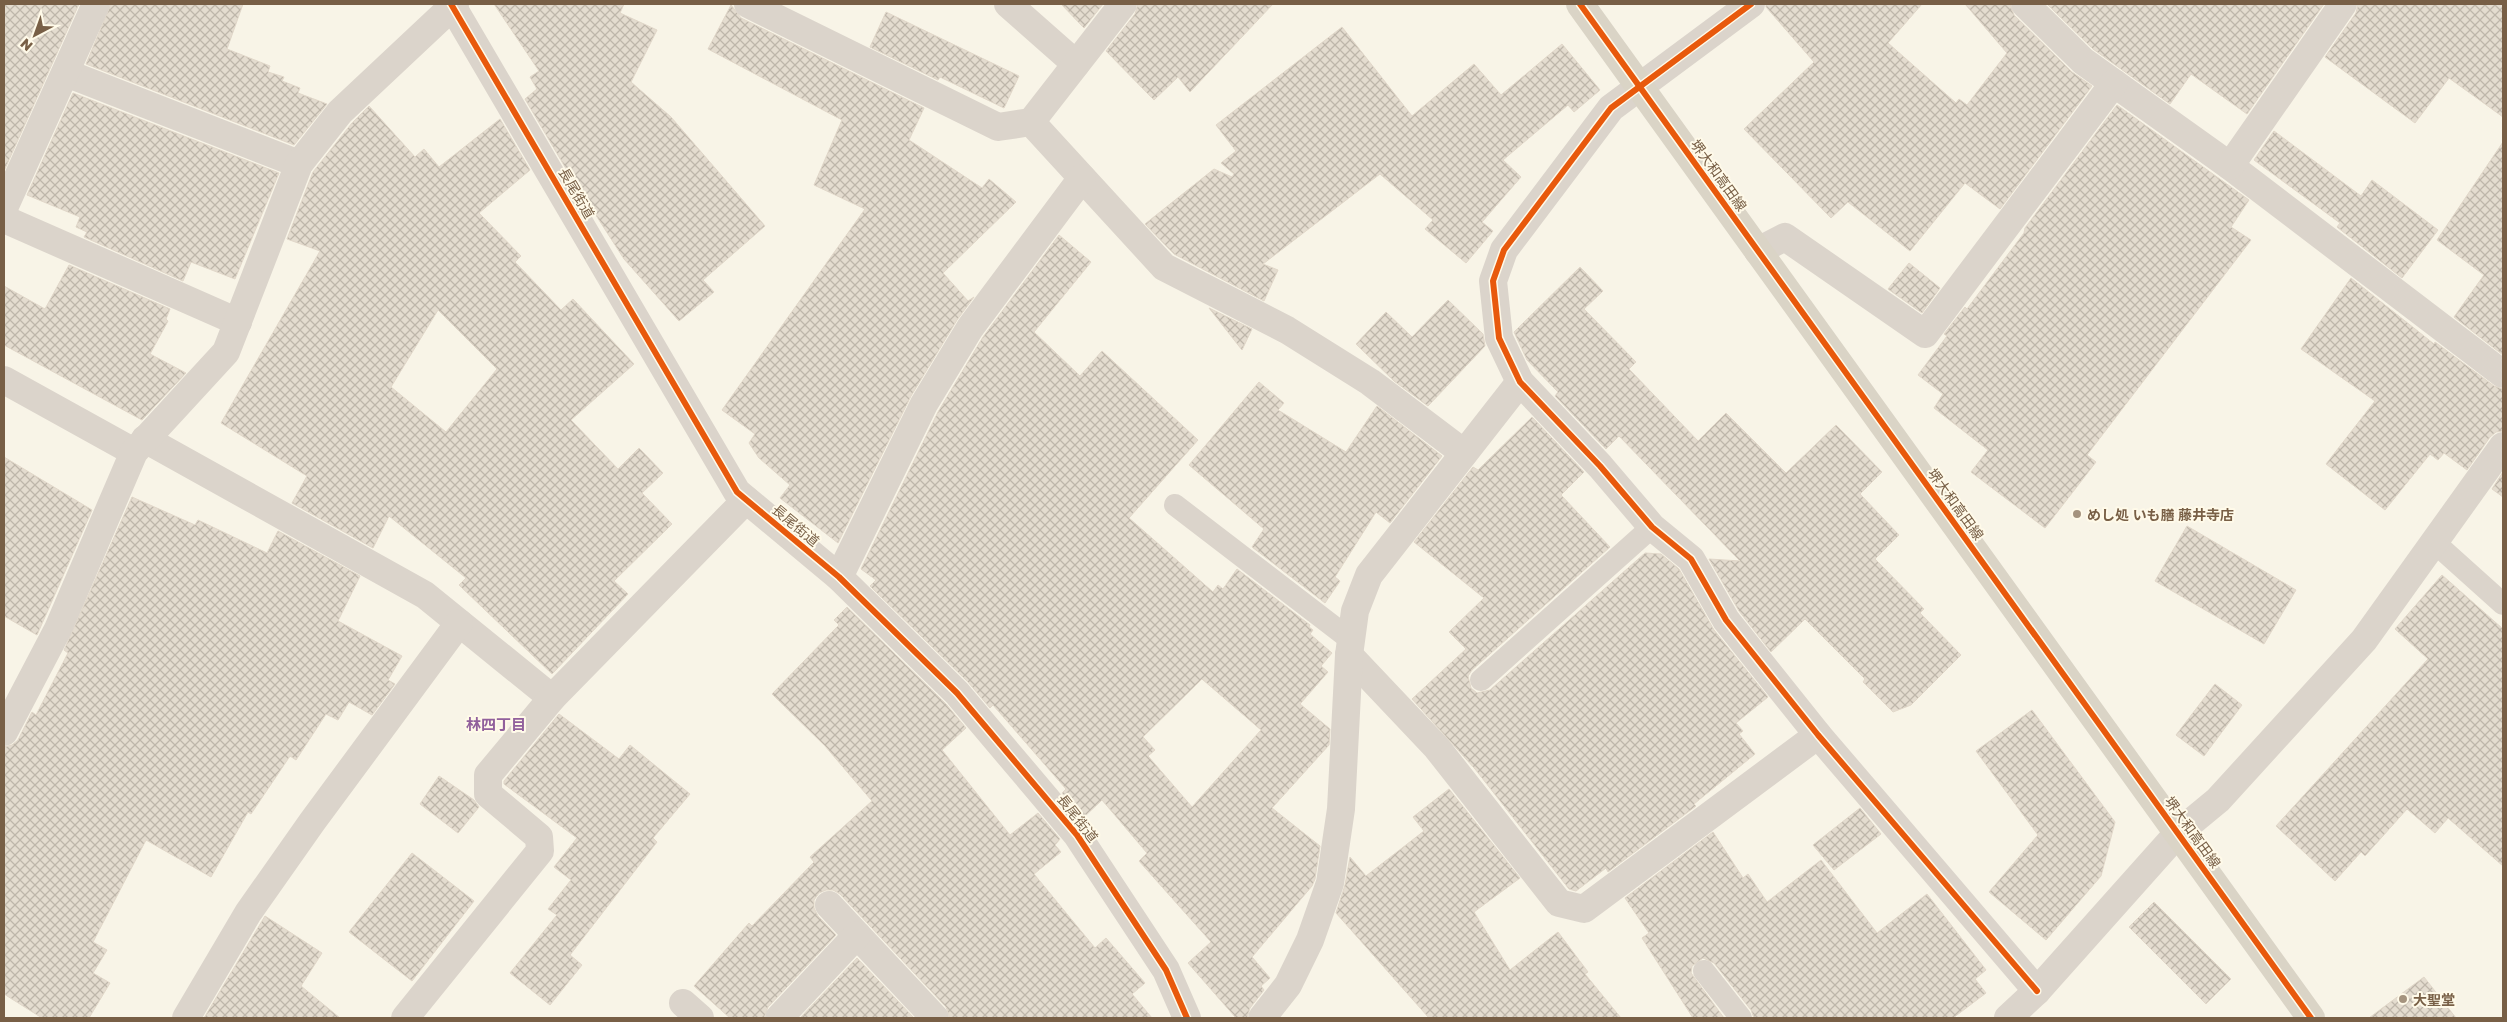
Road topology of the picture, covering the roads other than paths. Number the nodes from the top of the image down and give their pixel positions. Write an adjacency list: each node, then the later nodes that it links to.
1 (96, 4): 11 (street)
2 (453, 4): 15 (street); 28 (street, 長尾街道)
3 (748, 4): 14 (street)
4 (1008, 4): 10 (street)
5 (1123, 4): 10 (street)
6 (1580, 4): 13 (main road, 堺大和高田線)
7 (1751, 4): 13 (street)
8 (2025, 4): 12 (street)
9 (2343, 4): 16 (street)
10 (1076, 64): 14 (street)
11 (66, 73): 15 (street); 18 (street)
12 (2114, 83): 16 (street); 20 (street)
13 (1639, 88): 20 (main road, 堺大和高田線); 24 (street)
14 (1031, 122): 17 (street)
15 (299, 164): 21 (street)
16 (2230, 166): 22 (street)
17 (1082, 178): 27 (street); 32 (street)
18 (4, 208)
19 (4, 219): 21 (street)
20 (1758, 251): 40 (main road, 堺大和高田線)
21 (238, 322): 25 (street)
22 (2503, 374)
23 (4, 380): 25 (street)
24 (1520, 382): 27 (street); 30 (street)
25 (139, 446): 34 (street); 38 (street)
26 (2503, 446): 31 (street)
27 (1464, 452): 35 (street)
28 (746, 500): 32 (street, 長尾街道); 37 (street)
29 (1175, 505): 35 (lane)
30 (1652, 526): 36 (lane); 39 (street)
31 (2434, 542): 33 (lane); 40 (street)
32 (839, 576): 49 (street, 長尾街道)
33 (2503, 604)
34 (459, 623): 37 (street); 45 (street)
35 (1350, 648): 39 (street); 50 (street)
36 (1481, 680)
37 (552, 698): 46 (street)
38 (4, 732)
39 (1818, 736): 44 (street)
40 (2178, 833): 44 (street); 53 (main road, 堺大和高田線)
41 (829, 905): 42 (street)
42 (857, 935): 47 (street); 48 (street)
43 (1704, 971): 51 (lane)
44 (2036, 991): 52 (street)
45 (186, 1018)
46 (404, 1018)
47 (779, 1018)
48 (935, 1018)
49 (1187, 1018)
50 (1262, 1018)
51 (1741, 1018)
52 (2008, 1018)
53 (2311, 1018)

